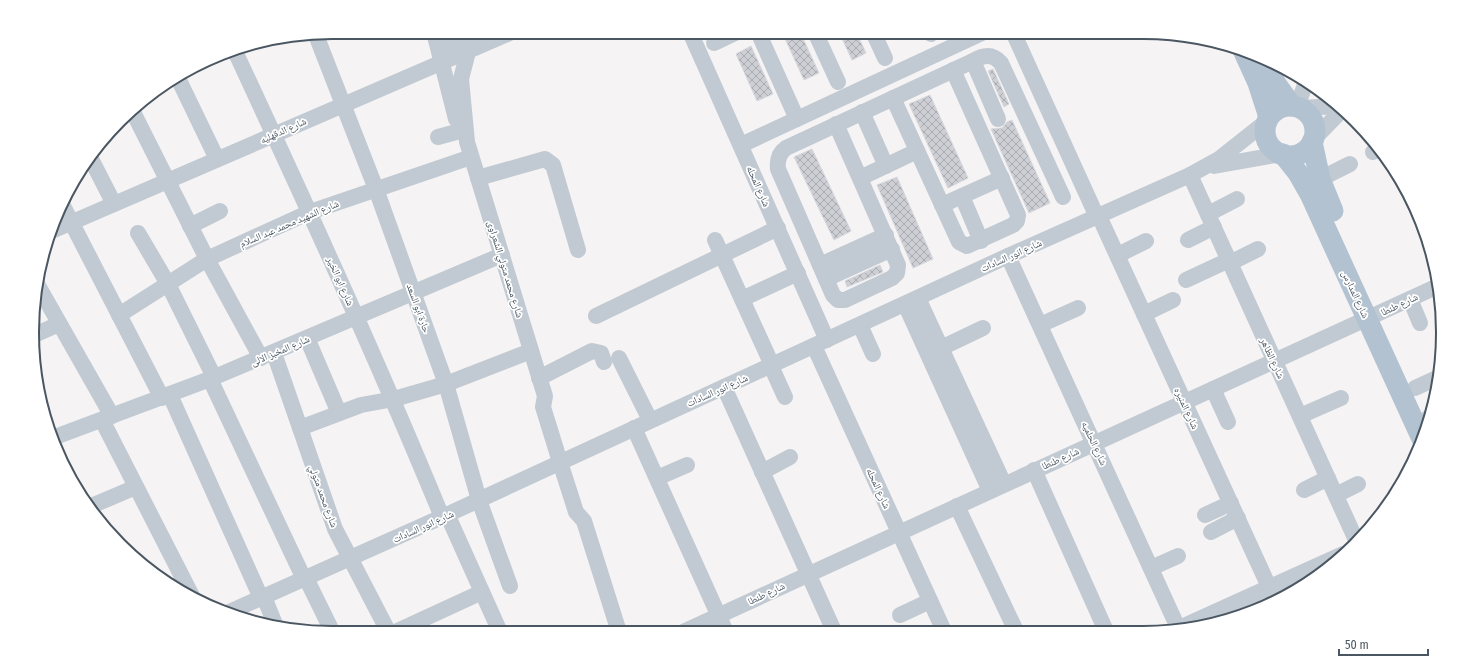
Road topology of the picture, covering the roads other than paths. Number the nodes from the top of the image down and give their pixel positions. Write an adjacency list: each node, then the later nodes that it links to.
1 (436, 39): 17 (street, شارع محمد متولي الشعراوى)
2 (441, 39): 11 (street)
3 (693, 39): 41 (street, شارع المحله)
4 (722, 39): 12 (street)
5 (761, 39): 32 (street)
6 (818, 39): 21 (street)
7 (876, 39): 14 (street)
8 (969, 39): 23 (street)
9 (1016, 39): 64 (street, شارع المنيره)
10 (318, 40): 25 (street, حارة ابو السعد)
11 (471, 41): 17 (street, شارع الدقهليه); 40 (street, شارع محمد متولي الشعراوى)
12 (714, 43)
13 (237, 55): 37 (street, شارع ابو الخير)
14 (885, 58)
15 (1247, 58): 34 (main road)
16 (973, 61): 19 (street); 28 (street); 33 (street)
17 (442, 63): 25 (street, شارع الدقهليه); 40 (street, شارع محمد متولي الشعراوى)
18 (1267, 67): 27 (main road)
19 (953, 70): 24 (street); 36 (street)
20 (180, 82): 44 (street)
21 (838, 82)
22 (1304, 87): 27 (street)
23 (843, 98): 30 (street); 32 (street)
24 (893, 98): 30 (street); 42 (street)
25 (343, 104): 37 (street, شارع الدقهليه); 55 (street, حارة ابو السعد)
26 (1329, 106): 27 (street)
27 (1296, 107): 34 (main road); 39 (main road)
28 (1022, 108): 33 (street); 57 (street)
29 (1338, 114): 39 (street)
30 (857, 115): 35 (street); 47 (street)
31 (135, 116): 54 (street, شارع محمد متولي)
32 (798, 119): 41 (street)
33 (998, 119): 36 (street)
34 (1268, 119): 43 (main road); 48 (street, شارع انور السادات)
35 (836, 124): 51 (street); 85 (street)
36 (979, 128): 52 (street)
37 (274, 134): 44 (street, شارع الدقهليه); 63 (street, شارع ابو الخير)
38 (438, 137): 40 (street)
39 (1312, 141): 43 (main road); 53 (main road, شارع المدارس)
40 (466, 143): 50 (street, شارع محمد متولي الشعراوى); 55 (street, شارع الشهيد محمد عبد السلام)
41 (741, 145): 69 (street, شارع المحله)
42 (917, 151): 47 (street); 60 (street)
43 (1282, 154): 48 (street, شارع انور السادات); 100 (main road, شارع المدارس)
44 (216, 159): 54 (street, شارع الدقهليه)
45 (93, 163): 59 (street)
46 (1350, 164): 53 (street)
47 (886, 166): 51 (street)
48 (1206, 168): 49 (street, شارع انور السادات)
49 (1190, 175): 64 (street, شارع انور السادات); 65 (street, شارع الظاهر)
50 (478, 178): 78 (street); 80 (street, شارع محمد متولي الشعراوى)
51 (860, 178): 76 (street)
52 (1002, 178): 56 (street); 70 (street)
53 (1320, 179): 100 (main road, شارع المدارس)
54 (168, 181): 59 (street, شارع الدقهليه); 67 (street, شارع محمد متولي)
55 (376, 189): 63 (street, شارع الشهيد محمد عبد السلام); 90 (street, حارة ابو السعد)
56 (962, 196): 60 (street); 73 (street)
57 (1063, 197)
58 (1237, 199): 65 (street)
59 (114, 204): 66 (street, شارع الدقهليه)
60 (942, 205): 73 (street)
61 (65, 211): 66 (street)
62 (220, 211): 67 (street)
63 (310, 212): 83 (street, شارع الشهيد محمد عبد السلام); 101 (street, شارع ابو الخير)
64 (1098, 216): 79 (street, شارع انور السادات); 82 (street, شارع المنيره)
65 (1211, 220): 74 (street); 84 (street, شارع الظاهر)
66 (72, 223): 68 (street, شارع الدقهليه); 98 (street)
67 (190, 226): 83 (street, شارع محمد متولي)
68 (58, 228)
69 (778, 228): 81 (street); 86 (street, شارع المحله)
70 (1006, 228): 73 (street); 79 (street, شارع الحلميه)
71 (138, 233): 88 (street)
72 (715, 240): 81 (street)
73 (981, 240)
74 (1188, 240)
75 (1146, 241): 82 (street)
76 (889, 242): 85 (street); 85 (street)
77 (1258, 249): 84 (street)
78 (578, 250)
79 (1013, 254): 94 (street, شارع انور السادات); 105 (street, شارع الحلميه)
80 (502, 255): 90 (street, شارع المخبز الالى); 111 (street, شارع محمد متولي الشعراوى)
81 (722, 255): 91 (street); 99 (street)
82 (1118, 256): 97 (street, شارع المنيره)
83 (207, 259): 88 (street, شارع الشهيد محمد عبد السلام); 113 (street, شارع محمد متولي)
84 (1230, 262): 87 (street); 114 (street, شارع الظاهر)
85 (823, 272)
86 (798, 273): 91 (street); 109 (street, شارع المحله)
87 (1186, 280)
88 (168, 284): 98 (street, شارع الشهيد محمد عبد السلام); 116 (street)
89 (1432, 289): 92 (street, شارع طنطا)
90 (414, 293): 101 (street, شارع المخبز الالى); 119 (street, حارة ابو السعد)
91 (742, 299): 115 (street)
92 (1410, 299): 100 (street, شارع طنطا); 102 (street)
93 (1174, 300): 97 (street)
94 (911, 301): 104 (street, شارع انور السادات); 110 (street); 148 (street)
95 (41, 306): 103 (street)
96 (1078, 308): 105 (street)
97 (1144, 314): 127 (street, شارع المنيره)
98 (119, 315): 123 (street)
99 (596, 316)
100 (1374, 316): 114 (street, شارع طنطا); 121 (main road, شارع المدارس); 136 (main road, شارع المدارس)
101 (357, 318): 108 (street, شارع المخبز الالى); 126 (street, شارع ابو الخير)
102 (1420, 323)
103 (59, 324): 107 (street); 131 (street)
104 (860, 325): 109 (street, شارع انور السادات); 112 (street)
105 (1040, 325): 138 (street, شارع الحلميه)
106 (982, 328): 110 (street)
107 (39, 333)
108 (308, 338): 113 (street, شارع المخبز الالى); 129 (street)
109 (820, 343): 115 (street, شارع انور السادات); 158 (street, شارع المحله)
110 (941, 348): 148 (street)
111 (531, 351): 117 (street, شارع محمد متولي الشعراوى); 119 (street)
112 (873, 354)
113 (267, 355): 116 (street, شارع المخبز الالى); 134 (street, شارع محمد متولي)
114 (1275, 361): 122 (street, شارع طنطا); 130 (street, شارع الظاهر)
115 (771, 366): 120 (street, شارع انور السادات); 124 (street)
116 (212, 378): 123 (street, شارع المخبز الالى); 166 (street)
117 (539, 378): 132 (street); 140 (street, شارع محمد متولي الشعراوى)
118 (1432, 380): 121 (street)
119 (446, 384): 126 (street); 151 (street, حارة ابو السعد)
120 (724, 387): 132 (street, شارع انور السادات); 143 (street)
121 (1415, 388): 128 (main road, شارع المدارس)
122 (1213, 389): 127 (street, شارع طنطا); 133 (street)
123 (166, 396): 131 (street, شارع المخبز الالى); 171 (street)
124 (785, 397)
125 (1341, 398): 130 (street)
126 (394, 399): 129 (street); 156 (street, شارع ابو الخير)
127 (1185, 402): 138 (street, شارع طنطا); 152 (street, شارع المنيره)
128 (1425, 410)
129 (339, 413): 134 (street)
130 (1300, 416): 145 (street, شارع الظاهر)
131 (107, 418): 137 (street, شارع المخبز الالى); 147 (street)
132 (650, 420): 135 (street, شارع انور السادات)
133 (1228, 422)
134 (300, 428): 162 (street, شارع محمد متولي)
135 (634, 428): 140 (street, شارع انور السادات); 144 (street)
136 (1419, 431)
137 (58, 436)
138 (1095, 443): 142 (street, شارع طنطا); 163 (street, شارع الحلميه)
139 (790, 457): 143 (street)
140 (565, 460): 151 (street, شارع انور السادات); 183 (street, شارع محمد متولي الشعراوى)
141 (687, 465): 144 (street)
142 (1034, 470): 148 (street, شارع طنطا); 189 (street)
143 (762, 472): 165 (street)
144 (656, 478): 174 (street)
145 (1328, 478): 149 (street); 150 (street, شارع الظاهر)
146 (1358, 484): 150 (street)
147 (136, 487): 153 (street); 167 (street)
148 (997, 488): 154 (street, شارع طنطا)
149 (1304, 490)
150 (1336, 495): 160 (street, شارع الظاهر)
151 (479, 500): 156 (street, شارع انور السادات); 168 (street, حارة ابو السعد)
152 (1231, 503): 155 (street); 157 (street, شارع المنيره)
153 (95, 504)
154 (957, 506): 158 (street, شارع طنطا); 188 (street)
155 (1205, 515)
156 (444, 516): 162 (street, شارع انور السادات); 169 (street, شارع ابو الخير)
157 (1238, 518): 159 (street); 170 (street, شارع المنيره)
158 (900, 532): 165 (street, شارع طنطا); 172 (street, شارع المحله)
159 (1211, 532)
160 (1354, 536)
161 (1178, 556): 163 (street)
162 (351, 558): 166 (street, شارع انور السادات); 180 (street, شارع محمد متولي)
163 (1151, 568): 178 (street, شارع الحلميه)
164 (1315, 570): 170 (street)
165 (808, 574): 174 (street, شارع طنطا); 186 (street)
166 (305, 578): 171 (street, شارع انور السادات); 179 (street)
167 (185, 586)
168 (510, 586)
169 (482, 592): 181 (street); 182 (street, شارع ابو الخير)
170 (1272, 594): 176 (street)
171 (263, 597): 173 (street, شارع انور السادات); 177 (street)
172 (930, 601): 175 (street); 187 (street, شارع المحله)
173 (236, 609)
174 (718, 615): 184 (street, شارع طنطا); 185 (street)
175 (900, 615)
176 (1210, 618)
177 (273, 620)
178 (1175, 624)
179 (329, 626)
180 (385, 626)
181 (408, 626)
182 (497, 626)
183 (617, 626)
184 (695, 626)
185 (723, 626)
186 (831, 626)
187 (942, 626)
188 (1014, 626)
189 (1104, 626)

